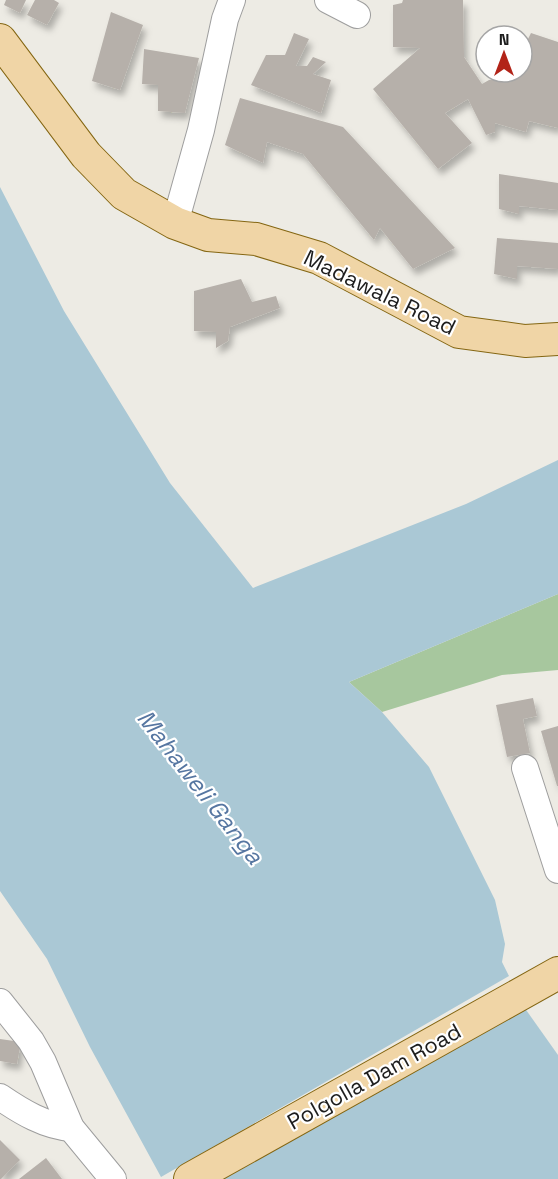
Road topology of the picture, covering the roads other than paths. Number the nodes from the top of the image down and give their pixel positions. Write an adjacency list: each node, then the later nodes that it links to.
1 (232, 0): 5 (street)
2 (328, 0): 3 (street)
3 (357, 15)
4 (0, 39): 5 (main road, Madawala Road)
5 (175, 223): 6 (main road, Madawala Road)
6 (558, 339)
7 (525, 768): 8 (street)
8 (558, 870)
9 (558, 973): 14 (main road, Polgolla Dam Road)
10 (0, 1002): 12 (street)
11 (0, 1097): 12 (street)
12 (71, 1128): 13 (street)
13 (113, 1179)
14 (190, 1179)

